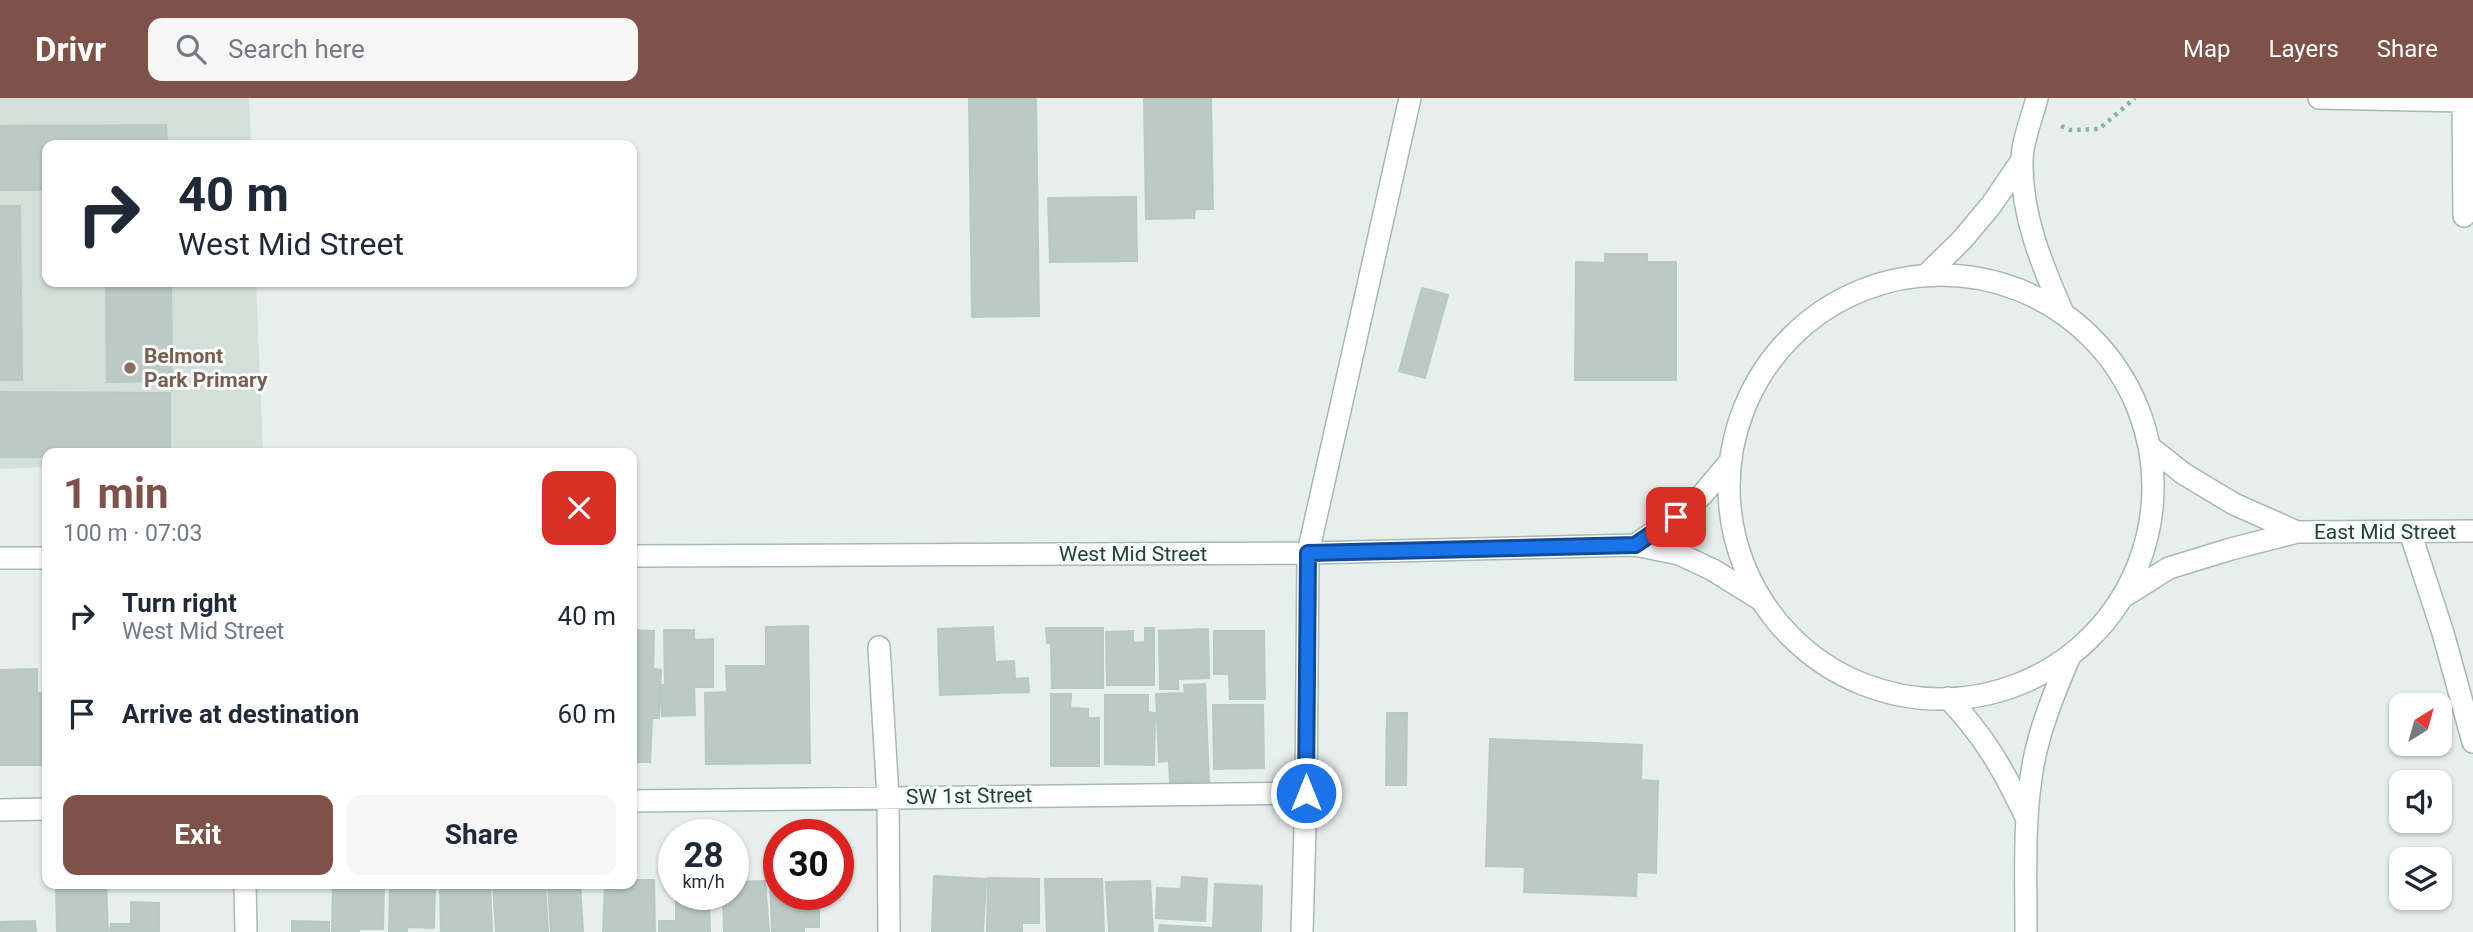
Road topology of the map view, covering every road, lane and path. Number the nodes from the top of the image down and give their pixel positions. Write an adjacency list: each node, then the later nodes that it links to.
1 (1410, 98): 16 (street)
2 (2135, 98): 5 (path)
3 (2319, 98): 4 (street)
4 (2463, 99): 7 (street)
5 (2035, 106): 6 (street)
6 (2022, 160): 8 (street); 9 (street)
7 (2464, 216)
8 (1927, 274): 9 (street); 11 (street)
9 (2063, 313): 10 (street)
10 (2151, 448): 14 (street, East Mid Street); 20 (street)
11 (1728, 464): 15 (street); 21 (street)
12 (2473, 531): 13 (street, East Mid Street)
13 (2410, 532): 14 (street, East Mid Street); 24 (street)
14 (2297, 533): 20 (street, East Mid Street)
15 (1635, 545): 16 (street, West Mid Street); 21 (street, West Mid Street)
16 (1308, 553): 17 (street, West Mid Street); 27 (street)
17 (637, 555)
18 (0, 558): 19 (street)
19 (42, 558)
20 (2126, 595): 23 (street)
21 (1759, 598): 25 (street)
22 (879, 647): 28 (street)
23 (2068, 659): 25 (street); 32 (street)
24 (2466, 690): 26 (street)
25 (1948, 698): 32 (street)
26 (2473, 742)
27 (1306, 793): 28 (street, SW 1st Street); 36 (street)
28 (888, 797): 29 (street, SW 1st Street); 35 (street)
29 (637, 801)
30 (42, 809): 31 (street)
31 (0, 810)
32 (2026, 817): 37 (street)
33 (245, 889): 34 (street)
34 (246, 932)
35 (889, 932)
36 (1302, 932)
37 (2025, 932)

